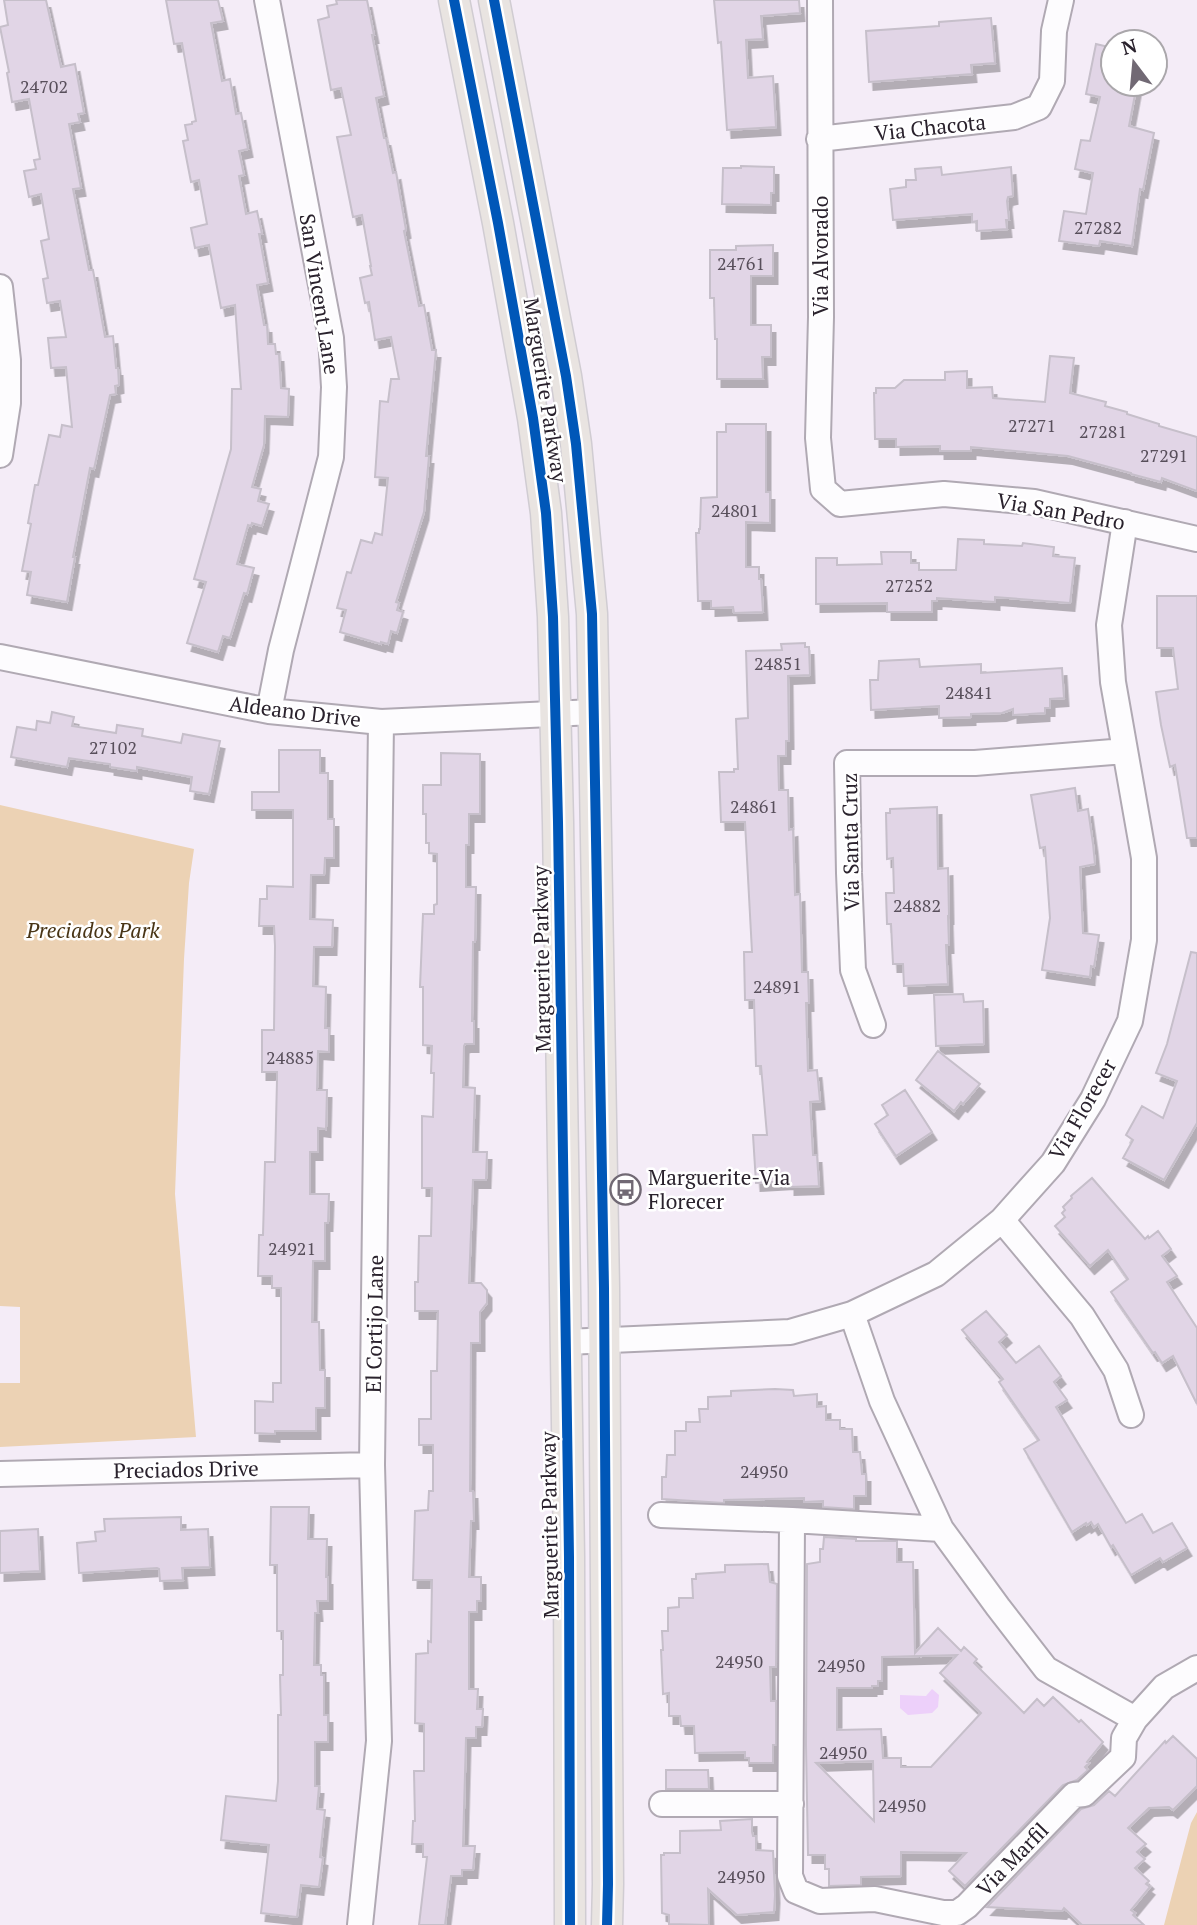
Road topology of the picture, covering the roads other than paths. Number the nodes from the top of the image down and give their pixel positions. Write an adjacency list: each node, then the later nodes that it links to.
1 (267, 0): 13 (street, San Vincent Lane)
2 (454, 0): 15 (main road, Marguerite Parkway)
3 (494, 0): 14 (main road, Marguerite Parkway)
4 (820, 0): 6 (street, Via Alvorado)
5 (1061, 0): 6 (street, Via Chacota)
6 (819, 139): 9 (street, Via Alvorado)
7 (0, 288): 8 (street)
8 (0, 455)
9 (840, 504): 10 (street, Via San Pedro)
10 (1125, 522): 11 (street, Via San Pedro); 17 (street, Via Florecer)
11 (1197, 539)
12 (0, 657): 13 (street, Aldeano Drive)
13 (269, 711): 16 (street, Aldeano Drive)
14 (594, 712): 15 (street, Aldeano Drive); 21 (main road, Marguerite Parkway)
15 (556, 715): 16 (street, Aldeano Drive); 22 (main road, Marguerite Parkway)
16 (381, 722): 24 (street, El Cortijo Lane)
17 (1125, 751): 18 (street, Via Santa Cruz); 19 (street, Via Florecer)
18 (873, 1025)
19 (1002, 1220): 20 (street, Via Florecer); 23 (street)
20 (852, 1314): 21 (street, Via Florecer); 28 (street)
21 (604, 1341): 22 (street, Via Florecer); 35 (main road, Marguerite Parkway)
22 (566, 1342): 34 (main road, Marguerite Parkway)
23 (1130, 1415)
24 (372, 1465): 25 (street, Preciados Drive); 33 (street, El Cortijo Lane)
25 (0, 1474)
26 (661, 1516): 27 (street)
27 (793, 1520): 28 (street); 32 (street, Via Marfil)
28 (942, 1529): 30 (street)
29 (1197, 1668): 30 (street)
30 (1135, 1719): 32 (street, Via Marfil)
31 (662, 1804): 32 (street)
32 (791, 1804)
33 (360, 1925)
34 (570, 1925)
35 (607, 1925)

